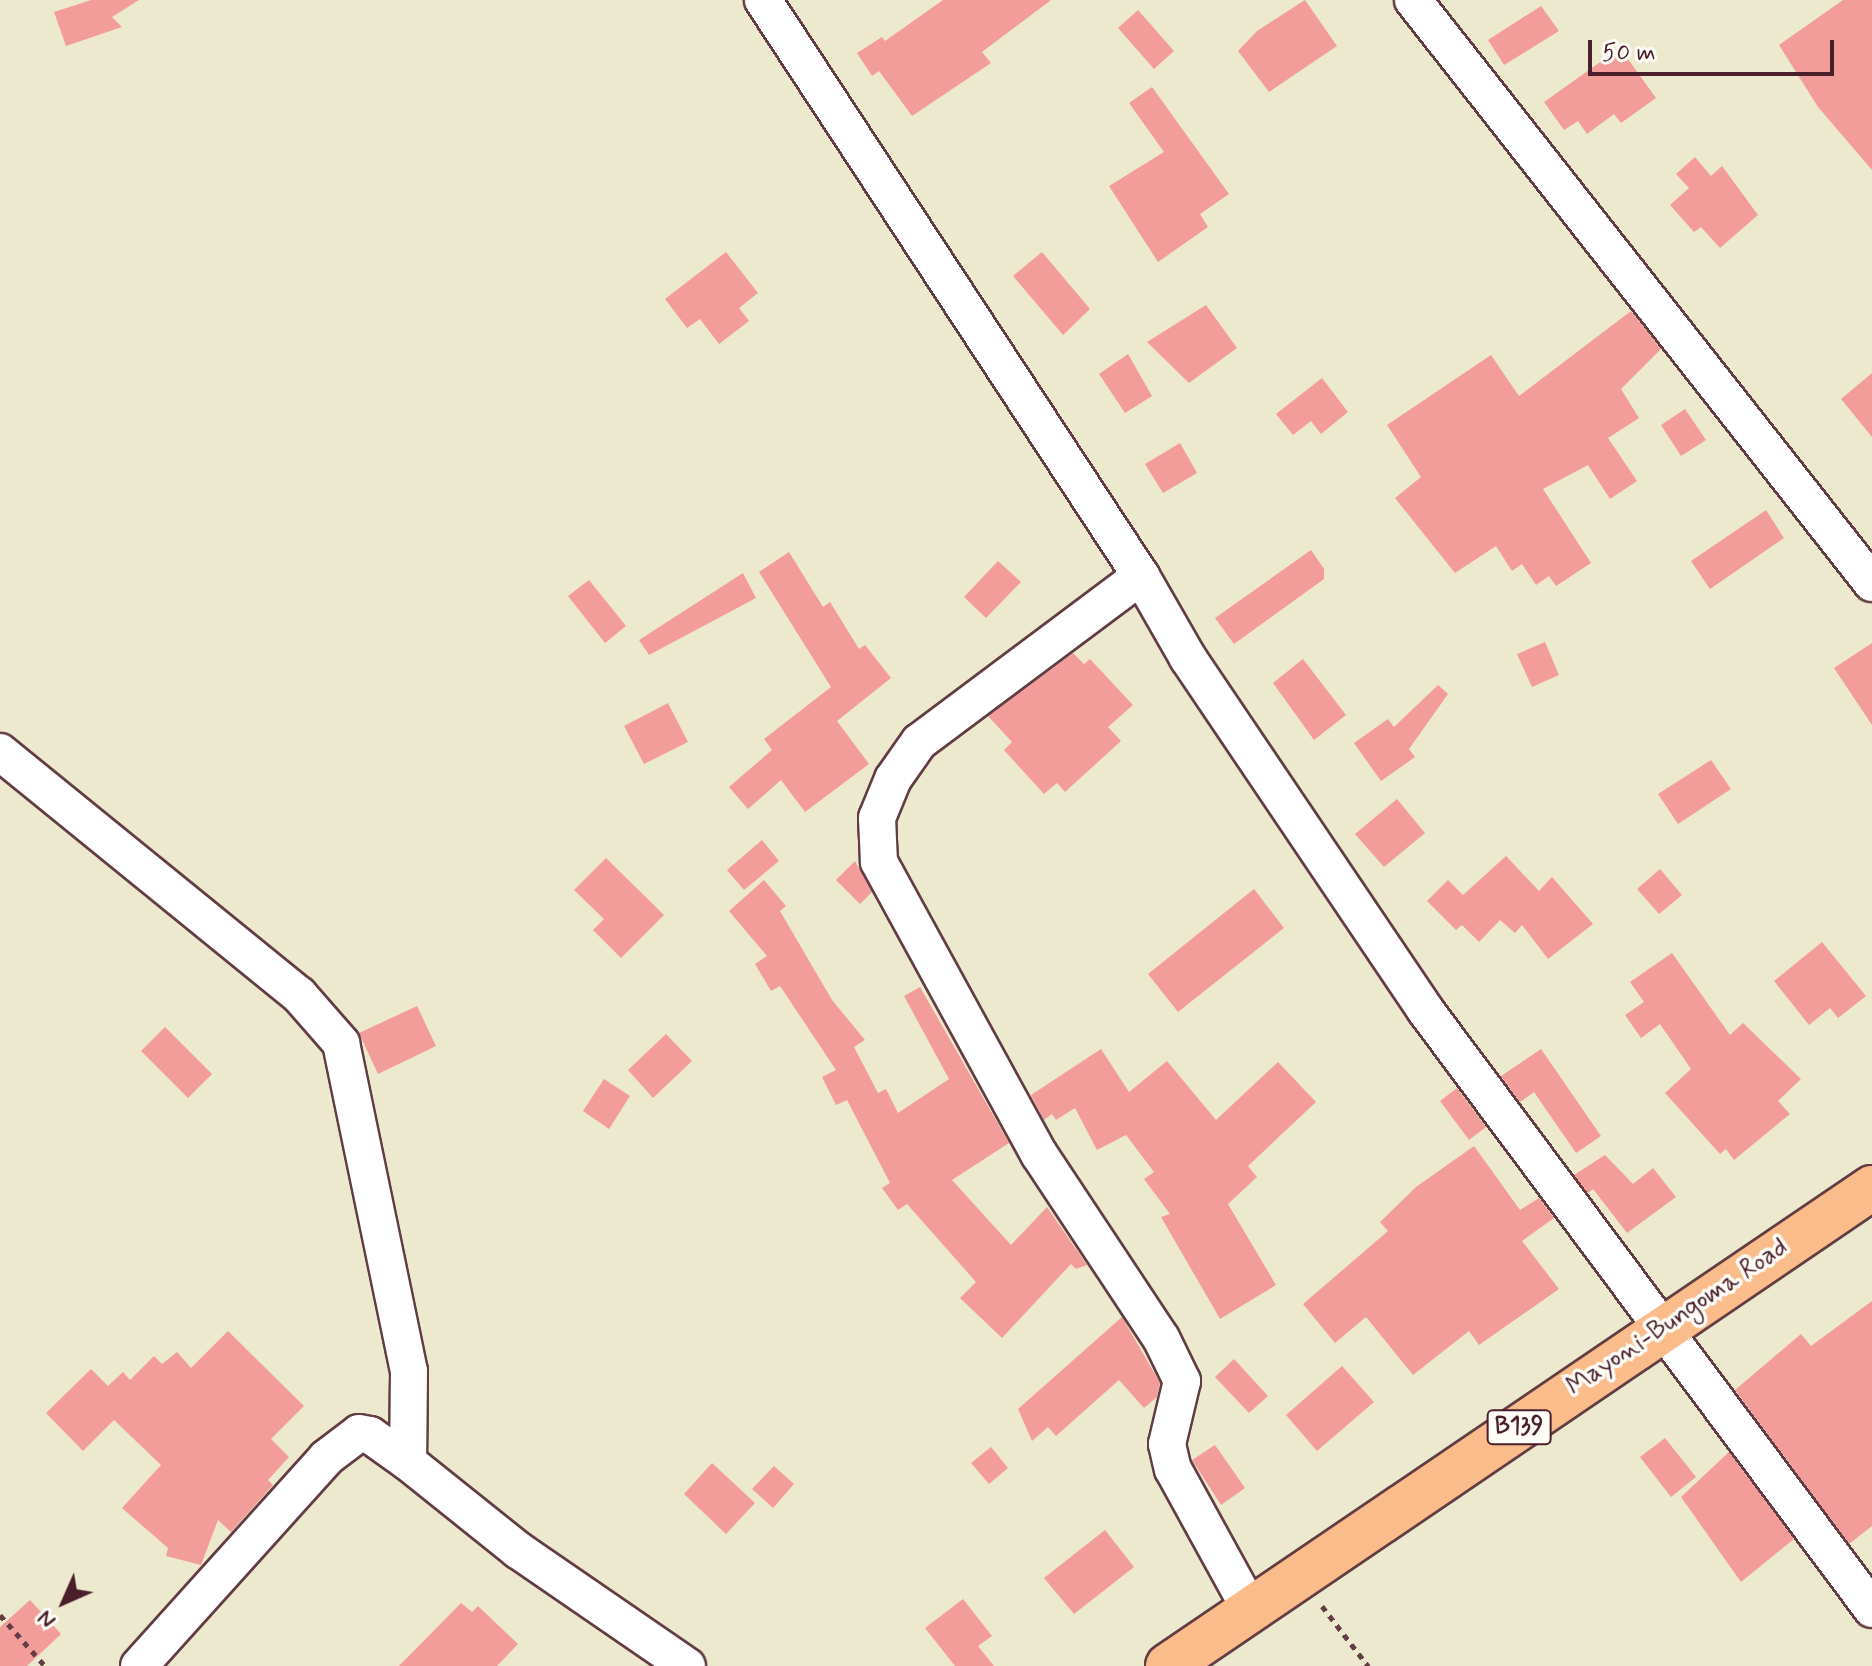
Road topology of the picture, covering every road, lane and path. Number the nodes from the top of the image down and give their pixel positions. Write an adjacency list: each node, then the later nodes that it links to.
1 (763, 0): 3 (street)
2 (1413, 0): 4 (street)
3 (1141, 576): 7 (street); 11 (street)
4 (1872, 583)
5 (0, 752): 8 (street)
6 (1872, 1188): 7 (main road, Mayoni-Bungoma Road / B139)
7 (1659, 1328): 9 (main road, Mayoni-Bungoma Road / B139); 10 (street)
8 (408, 1462): 14 (street); 15 (street)
9 (1301, 1580): 11 (main road, Mayoni-Bungoma Road / B139); 17 (path)
10 (1872, 1609)
11 (1251, 1611): 16 (main road, Mayoni-Bungoma Road / B139)
12 (0, 1615): 13 (path)
13 (45, 1666)
14 (139, 1666)
15 (687, 1666)
16 (1168, 1666)
17 (1368, 1666)

